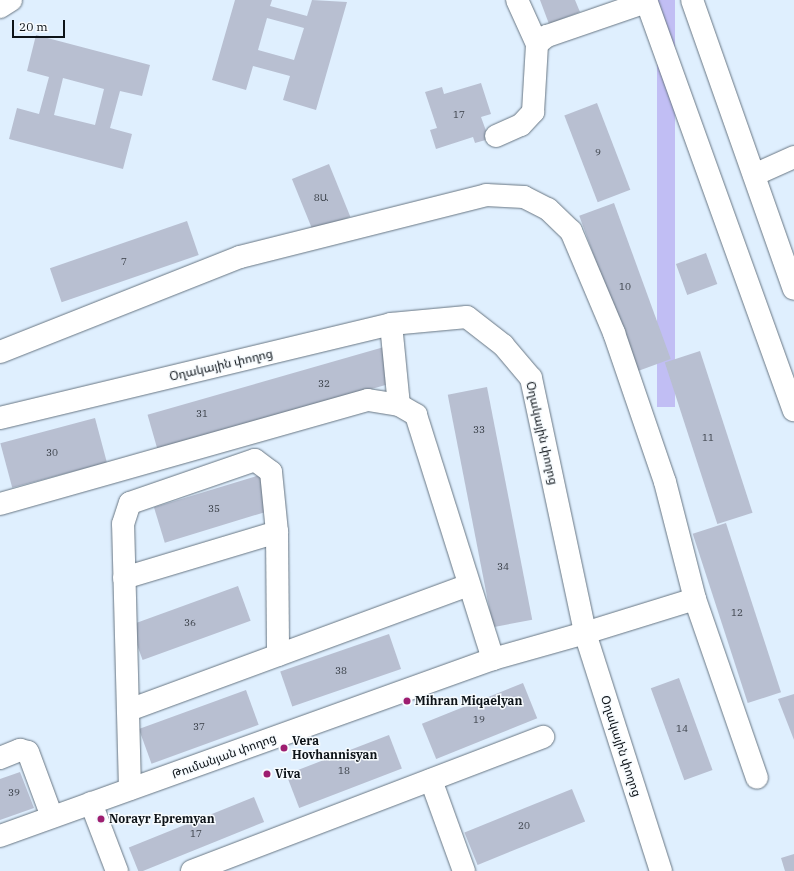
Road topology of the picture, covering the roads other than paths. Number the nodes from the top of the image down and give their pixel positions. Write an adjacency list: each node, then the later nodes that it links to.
1 (11, 0): 5 (street)
2 (516, 0): 6 (street)
3 (692, 0): 9 (street)
4 (646, 1): 6 (street); 14 (street)
5 (0, 7)
6 (537, 44): 7 (street)
7 (496, 136)
8 (794, 157): 9 (street)
9 (754, 175): 10 (street)
10 (794, 289)
11 (392, 324): 13 (street); 15 (street, Օղակային փողոց); 21 (street, Օղակային փողոց)
12 (0, 352): 20 (street)
13 (399, 405): 16 (street); 19 (street)
14 (794, 410)
15 (0, 418)
16 (0, 504)
17 (277, 532): 18 (street); 18 (street); 22 (street)
18 (124, 578): 24 (street)
19 (469, 586): 22 (street); 23 (street)
20 (695, 599): 21 (street, Թումանյան փողոց); 27 (street)
21 (585, 633): 23 (street, Թումանյան փողոց); 36 (street, Օղակային փողոց)
22 (278, 656): 24 (street)
23 (492, 659): 29 (street, Թումանյան փողոց)
24 (129, 710): 29 (street)
25 (543, 737): 28 (street)
26 (0, 758): 31 (street)
27 (757, 778)
28 (431, 780): 34 (street); 35 (street)
29 (130, 789): 30 (street, Թումանյան փողոց)
30 (91, 803): 31 (street, Թումանյան փողոց); 33 (street)
31 (52, 817): 32 (street, Թումանյան փողոց)
32 (0, 836)
33 (117, 871)
34 (192, 871)
35 (464, 871)
36 (661, 871)

